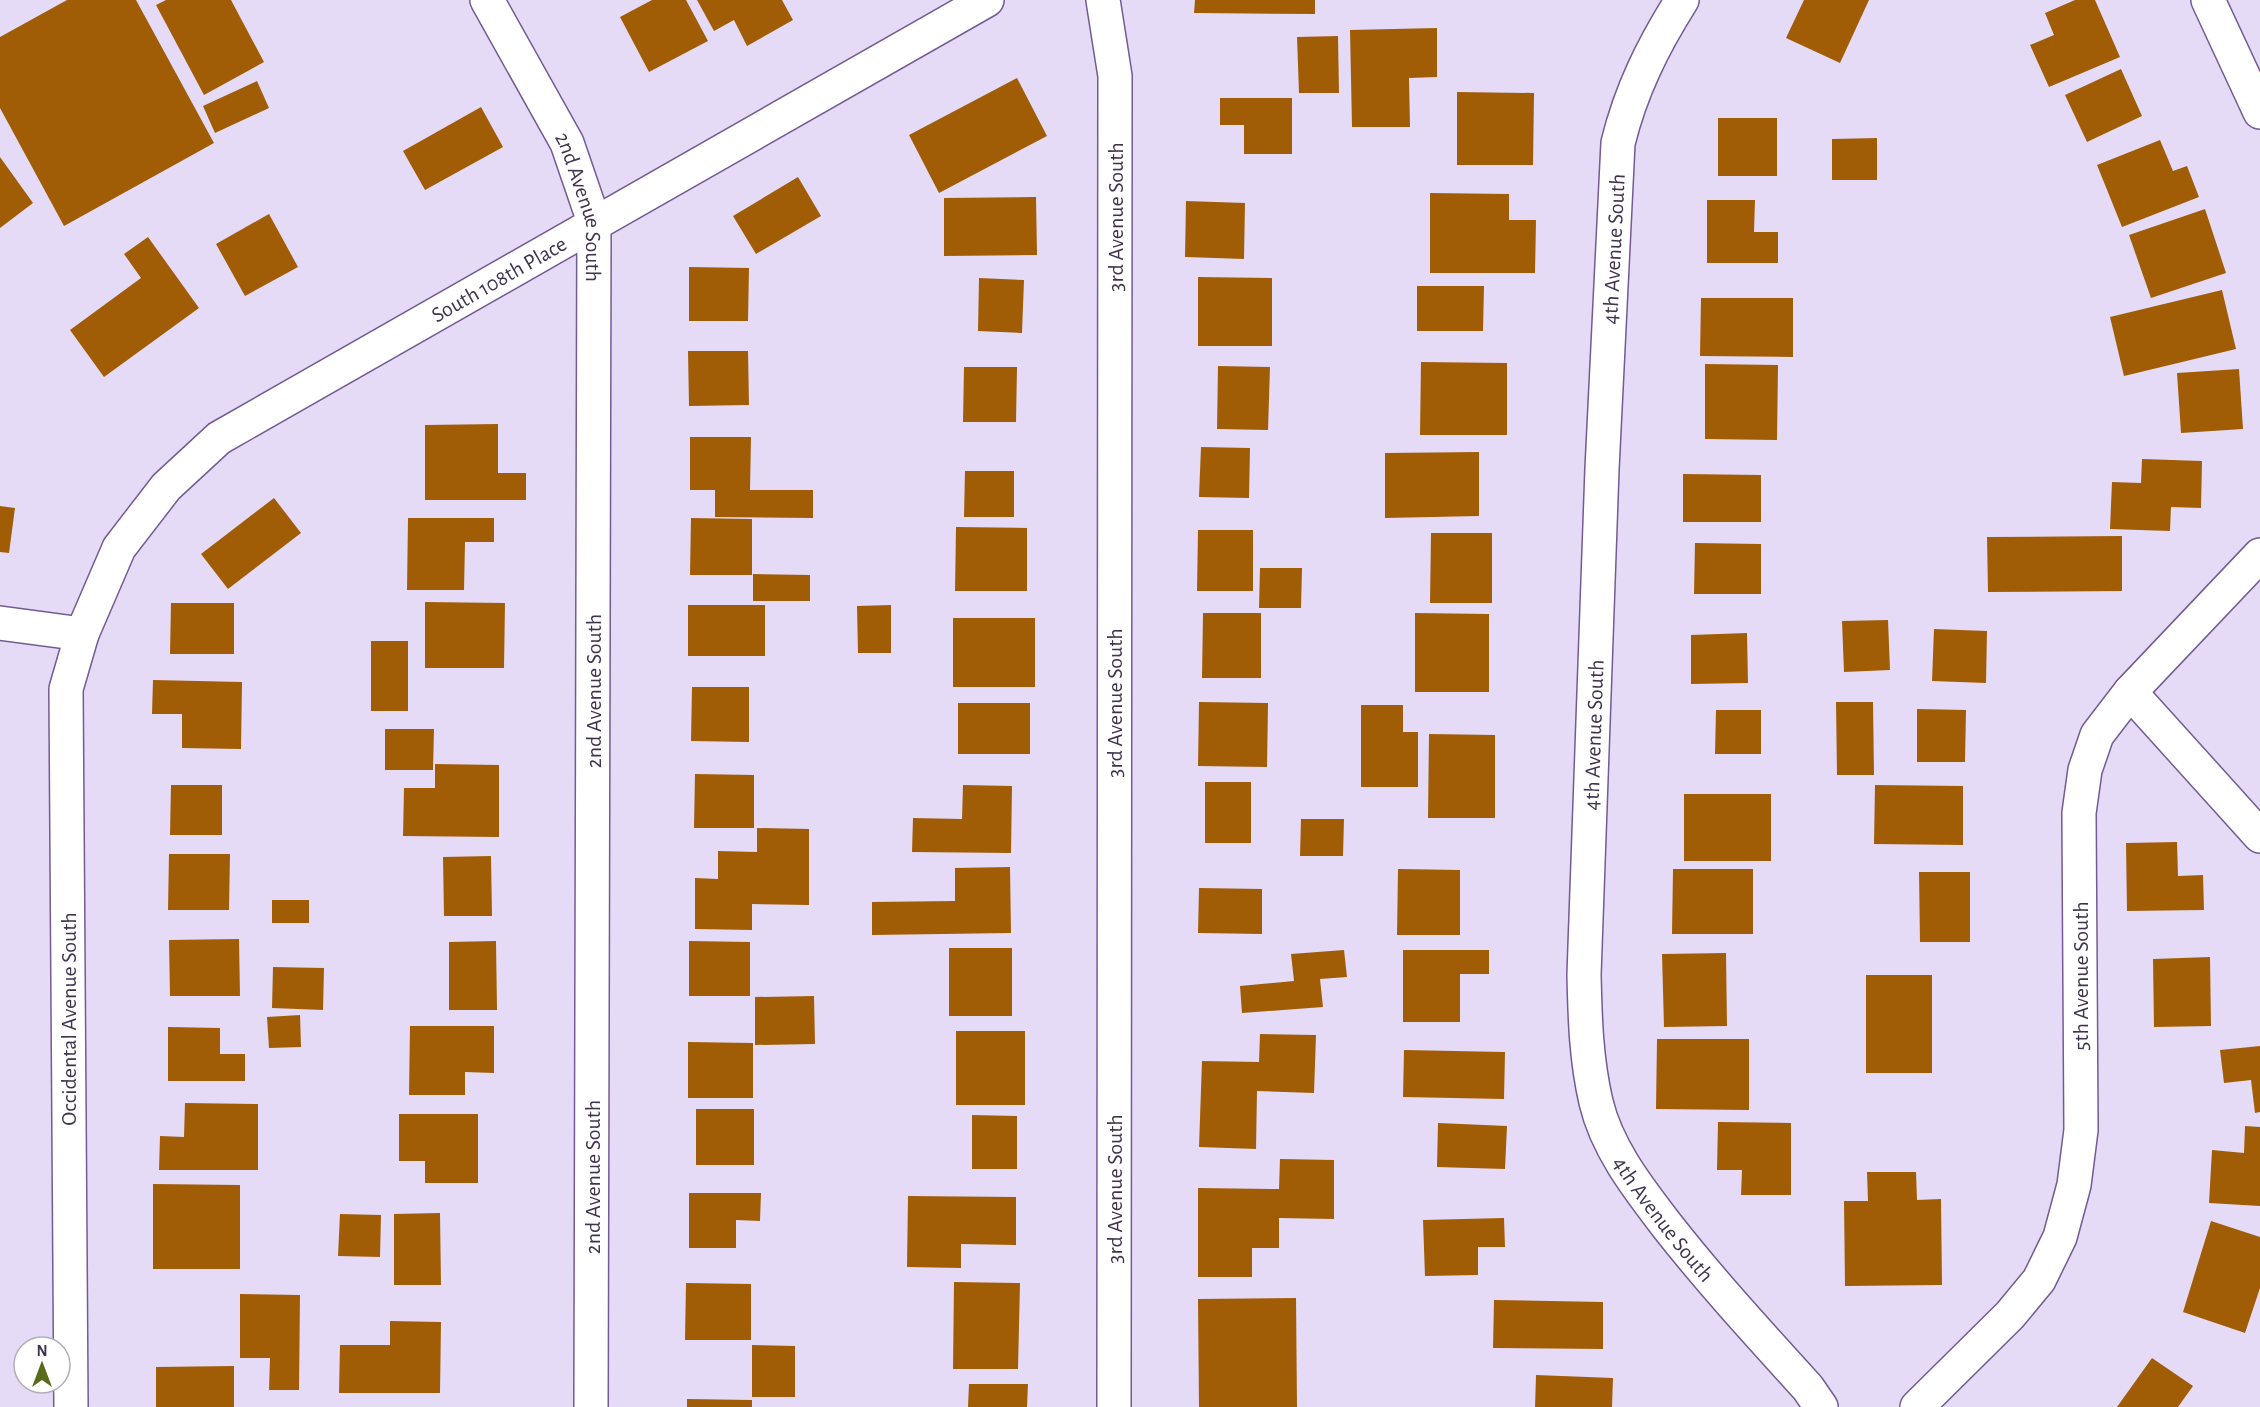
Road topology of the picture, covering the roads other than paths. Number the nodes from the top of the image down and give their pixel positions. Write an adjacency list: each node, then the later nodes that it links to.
1 (487, 0): 7 (street, 2nd Avenue South)
2 (987, 0): 7 (street, South 108th Place)
3 (1103, 0): 15 (street, 3rd Avenue South)
4 (1682, 0): 16 (street, 4th Avenue South)
5 (2208, 0): 6 (street)
6 (2260, 112)
7 (594, 222): 10 (street, South 108th Place); 14 (street, 2nd Avenue South)
8 (2260, 555): 11 (street, 5th Avenue South)
9 (0, 623): 10 (street)
10 (82, 634): 13 (street, Occidental Avenue South)
11 (2130, 692): 12 (street); 17 (street, 5th Avenue South)
12 (2260, 836)
13 (71, 1407)
14 (591, 1407)
15 (1114, 1407)
16 (1821, 1407)
17 (1917, 1407)

